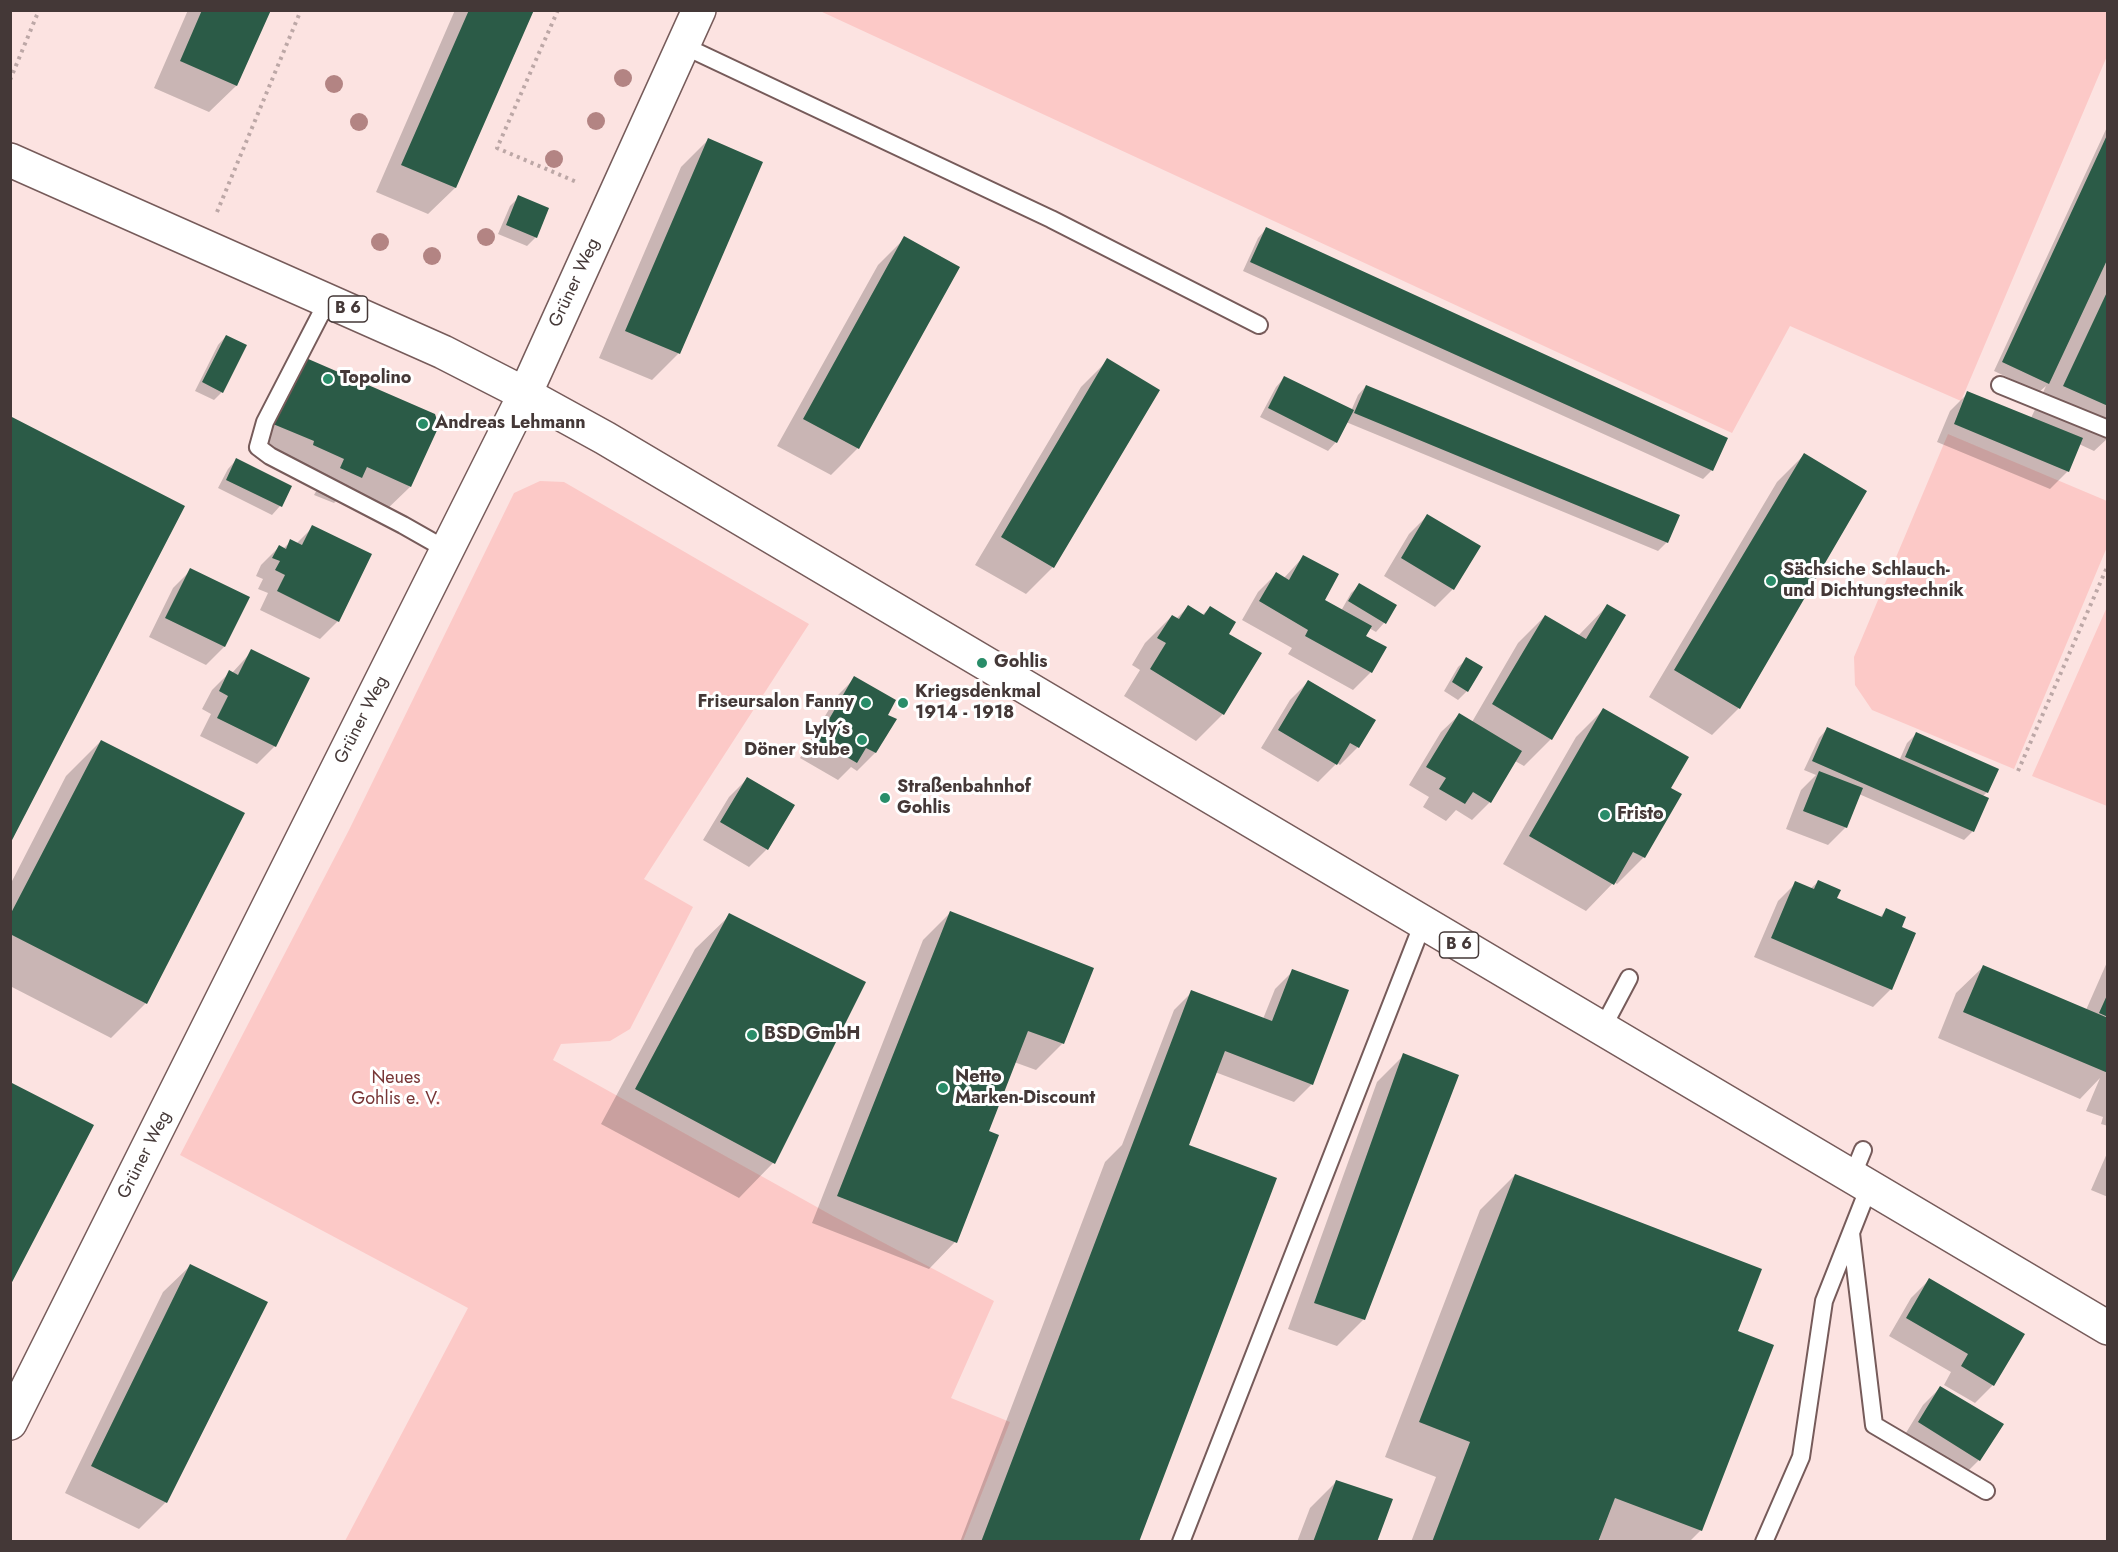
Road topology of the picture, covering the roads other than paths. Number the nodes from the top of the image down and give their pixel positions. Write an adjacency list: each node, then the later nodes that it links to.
1 (699, 10): 2 (main road, Grüner Weg)
2 (684, 46): 5 (lane); 7 (main road, Grüner Weg)
3 (10, 160): 4 (main road, B 6)
4 (328, 300): 7 (main road, B 6); 9 (lane)
5 (1260, 326)
6 (2000, 385): 8 (lane)
7 (525, 394): 9 (main road, Grüner Weg); 10 (main road, B 6)
8 (2108, 429)
9 (447, 550): 16 (main road, Grüner Weg)
10 (1423, 923): 12 (main road, B 6); 18 (lane)
11 (1629, 978): 12 (lane)
12 (1602, 1029): 13 (main road, B 6)
13 (1861, 1171): 14 (lane); 15 (main road, B 6)
14 (1851, 1232): 17 (lane); 19 (lane)
15 (2108, 1328)
16 (10, 1423)
17 (1986, 1491)
18 (1181, 1542)
19 (1764, 1542)

